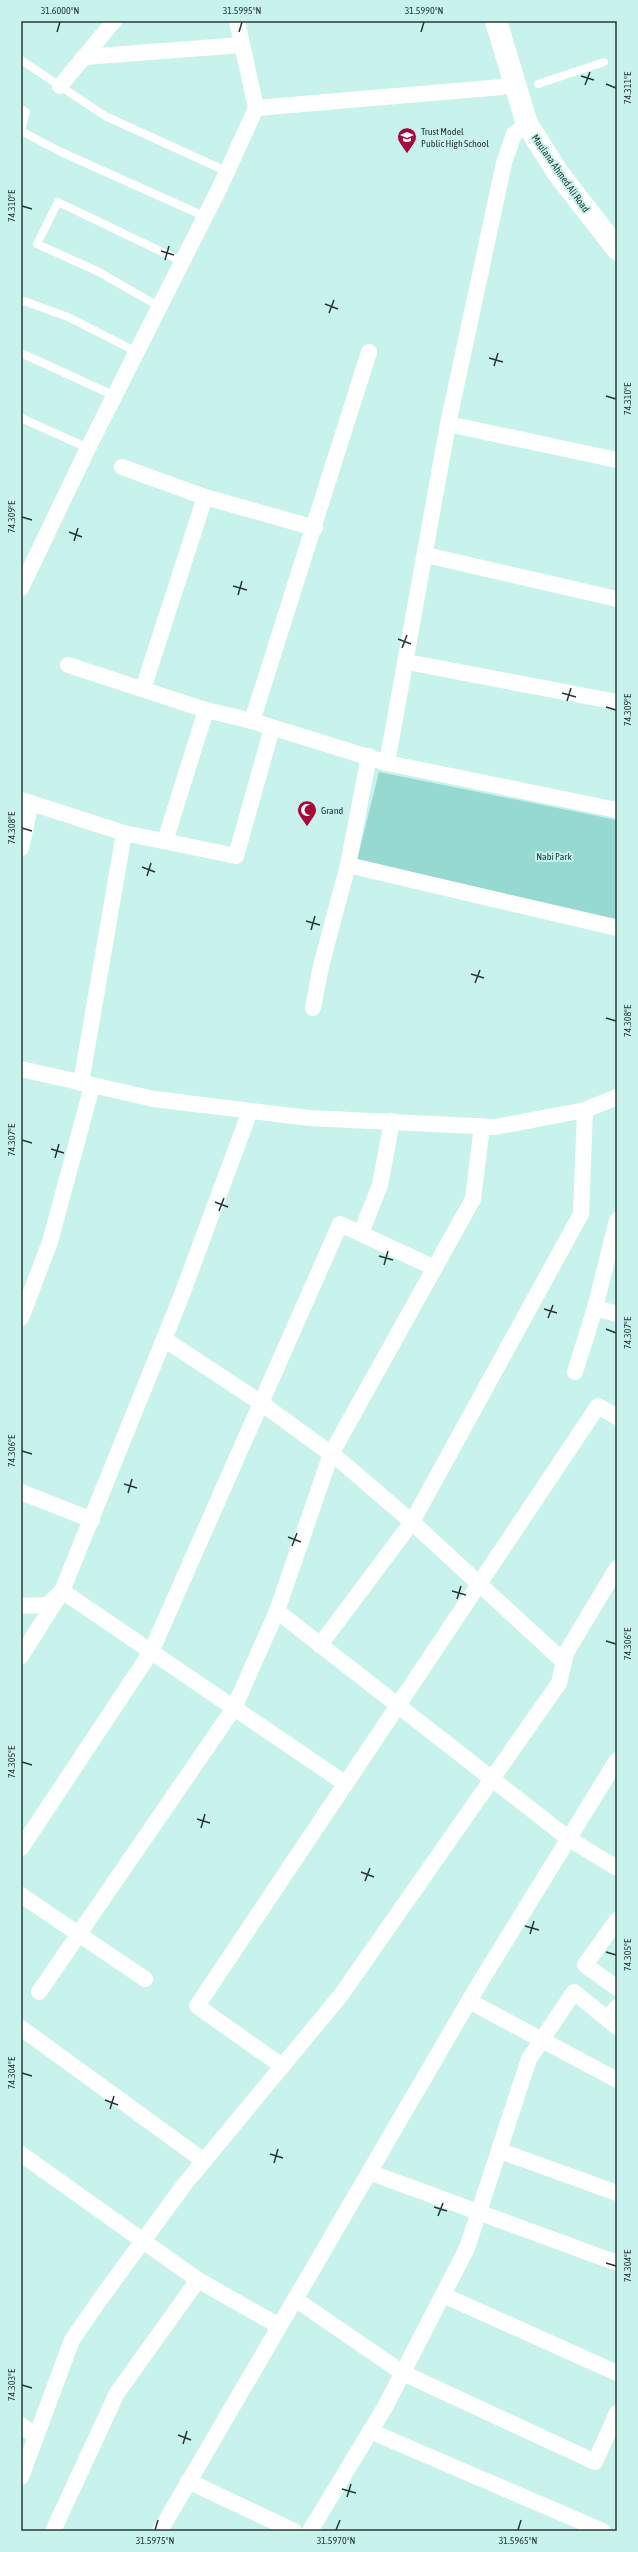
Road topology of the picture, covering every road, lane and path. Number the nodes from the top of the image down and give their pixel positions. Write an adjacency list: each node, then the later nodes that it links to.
1 (114, 21): 5 (street)
2 (237, 21): 4 (street)
3 (496, 21): 13 (street, Maulana Ahmed Ali Road)
4 (242, 45): 5 (street); 11 (street)
5 (84, 57): 9 (street)
6 (21, 60): 9 (lane)
7 (604, 62): 8 (lane)
8 (538, 84)
9 (60, 86): 15 (lane)
10 (502, 87): 11 (street)
11 (256, 108): 15 (street)
12 (21, 109): 14 (lane)
13 (527, 124): 17 (street, Maulana Ahmed Ali Road); 26 (street)
14 (21, 130): 16 (lane)
15 (228, 172): 16 (street)
16 (206, 217): 18 (street)
17 (617, 250)
18 (183, 262): 20 (street); 20 (lane)
19 (24, 301): 21 (lane)
20 (160, 307): 21 (street)
21 (137, 352): 24 (street)
22 (369, 352): 31 (street)
23 (21, 353): 24 (lane)
24 (115, 396): 27 (street)
25 (21, 418): 27 (lane)
26 (448, 424): 28 (street); 32 (street)
27 (88, 448): 33 (street)
28 (617, 460)
29 (122, 467): 30 (street)
30 (205, 497): 31 (street); 37 (street)
31 (314, 528): 40 (street)
32 (426, 555): 34 (street); 35 (street)
33 (21, 588)
34 (617, 599)
35 (407, 662): 38 (street); 43 (street)
36 (68, 665): 37 (street)
37 (143, 689): 39 (street)
38 (617, 702)
39 (206, 710): 40 (street); 47 (street)
40 (252, 721): 41 (street)
41 (272, 728): 42 (street); 47 (street)
42 (369, 756): 43 (street); 49 (street)
43 (387, 763): 45 (street)
44 (26, 802): 46 (street); 48 (street)
45 (617, 810)
46 (124, 833): 47 (street); 53 (street)
47 (165, 840)
48 (21, 848)
49 (348, 865): 50 (street); 51 (street)
50 (617, 928)
51 (313, 1008)
52 (21, 1069): 53 (street)
53 (86, 1084): 56 (street); 64 (street)
54 (617, 1098): 55 (street)
55 (585, 1110): 58 (street); 72 (street)
56 (250, 1111): 57 (street); 65 (street)
57 (392, 1121): 58 (street); 60 (street)
58 (482, 1126): 61 (street)
59 (617, 1220): 62 (street)
60 (361, 1233): 61 (street); 67 (street)
61 (435, 1268): 69 (street)
62 (595, 1308): 63 (street); 66 (street)
63 (617, 1314)
64 (21, 1318)
65 (164, 1339): 67 (street); 71 (street)
66 (575, 1372)
67 (261, 1403): 69 (street); 79 (street)
68 (617, 1417): 74 (street)
69 (331, 1454): 72 (street); 77 (street)
70 (21, 1492): 71 (street)
71 (92, 1520): 75 (street)
72 (412, 1522): 74 (street); 78 (street)
73 (617, 1568): 81 (street)
74 (481, 1584): 81 (street); 82 (street)
75 (62, 1591): 76 (street); 79 (street); 80 (street)
76 (21, 1606)
77 (277, 1611): 78 (street); 83 (street)
78 (320, 1645): 82 (street)
79 (150, 1652): 83 (street); 89 (street)
80 (21, 1656)
81 (564, 1662): 85 (street)
82 (398, 1706): 85 (street); 87 (street)
83 (234, 1708): 87 (street); 93 (street)
84 (617, 1760): 86 (street)
85 (492, 1779): 88 (street); 101 (street)
86 (612, 1780): 88 (street)
87 (346, 1784): 101 (street)
88 (569, 1838): 90 (street); 97 (street)
89 (21, 1848)
90 (617, 1868)
91 (21, 1895): 93 (street)
92 (617, 1920): 95 (street)
93 (79, 1934): 94 (street); 96 (street)
94 (145, 1979)
95 (617, 1988)
96 (39, 1992)
97 (469, 2001): 100 (street); 106 (street)
98 (614, 2018): 100 (street)
99 (21, 2028): 105 (street)
100 (542, 2040): 102 (street); 103 (street)
101 (282, 2066): 105 (street)
102 (617, 2080)
103 (500, 2151): 107 (street); 108 (street)
104 (22, 2158): 109 (street)
105 (204, 2161): 109 (street)
106 (369, 2172): 108 (street); 113 (street)
107 (617, 2193)
108 (480, 2212): 110 (street); 112 (street)
109 (143, 2241): 111 (street); 120 (street)
110 (617, 2263)
111 (198, 2280): 114 (street); 123 (street)
112 (443, 2295): 115 (street); 116 (street)
113 (295, 2299): 114 (street); 115 (street)
114 (279, 2326): 122 (street)
115 (403, 2373): 117 (street); 119 (street)
116 (617, 2373)
117 (617, 2413)
118 (21, 2425): 120 (street)
119 (370, 2431): 126 (street); 127 (street)
120 (36, 2437): 121 (street)
121 (21, 2477)
122 (188, 2481): 124 (street); 125 (street)
123 (53, 2531)
124 (160, 2531)
125 (294, 2531)
126 (310, 2531)
127 (603, 2531)

